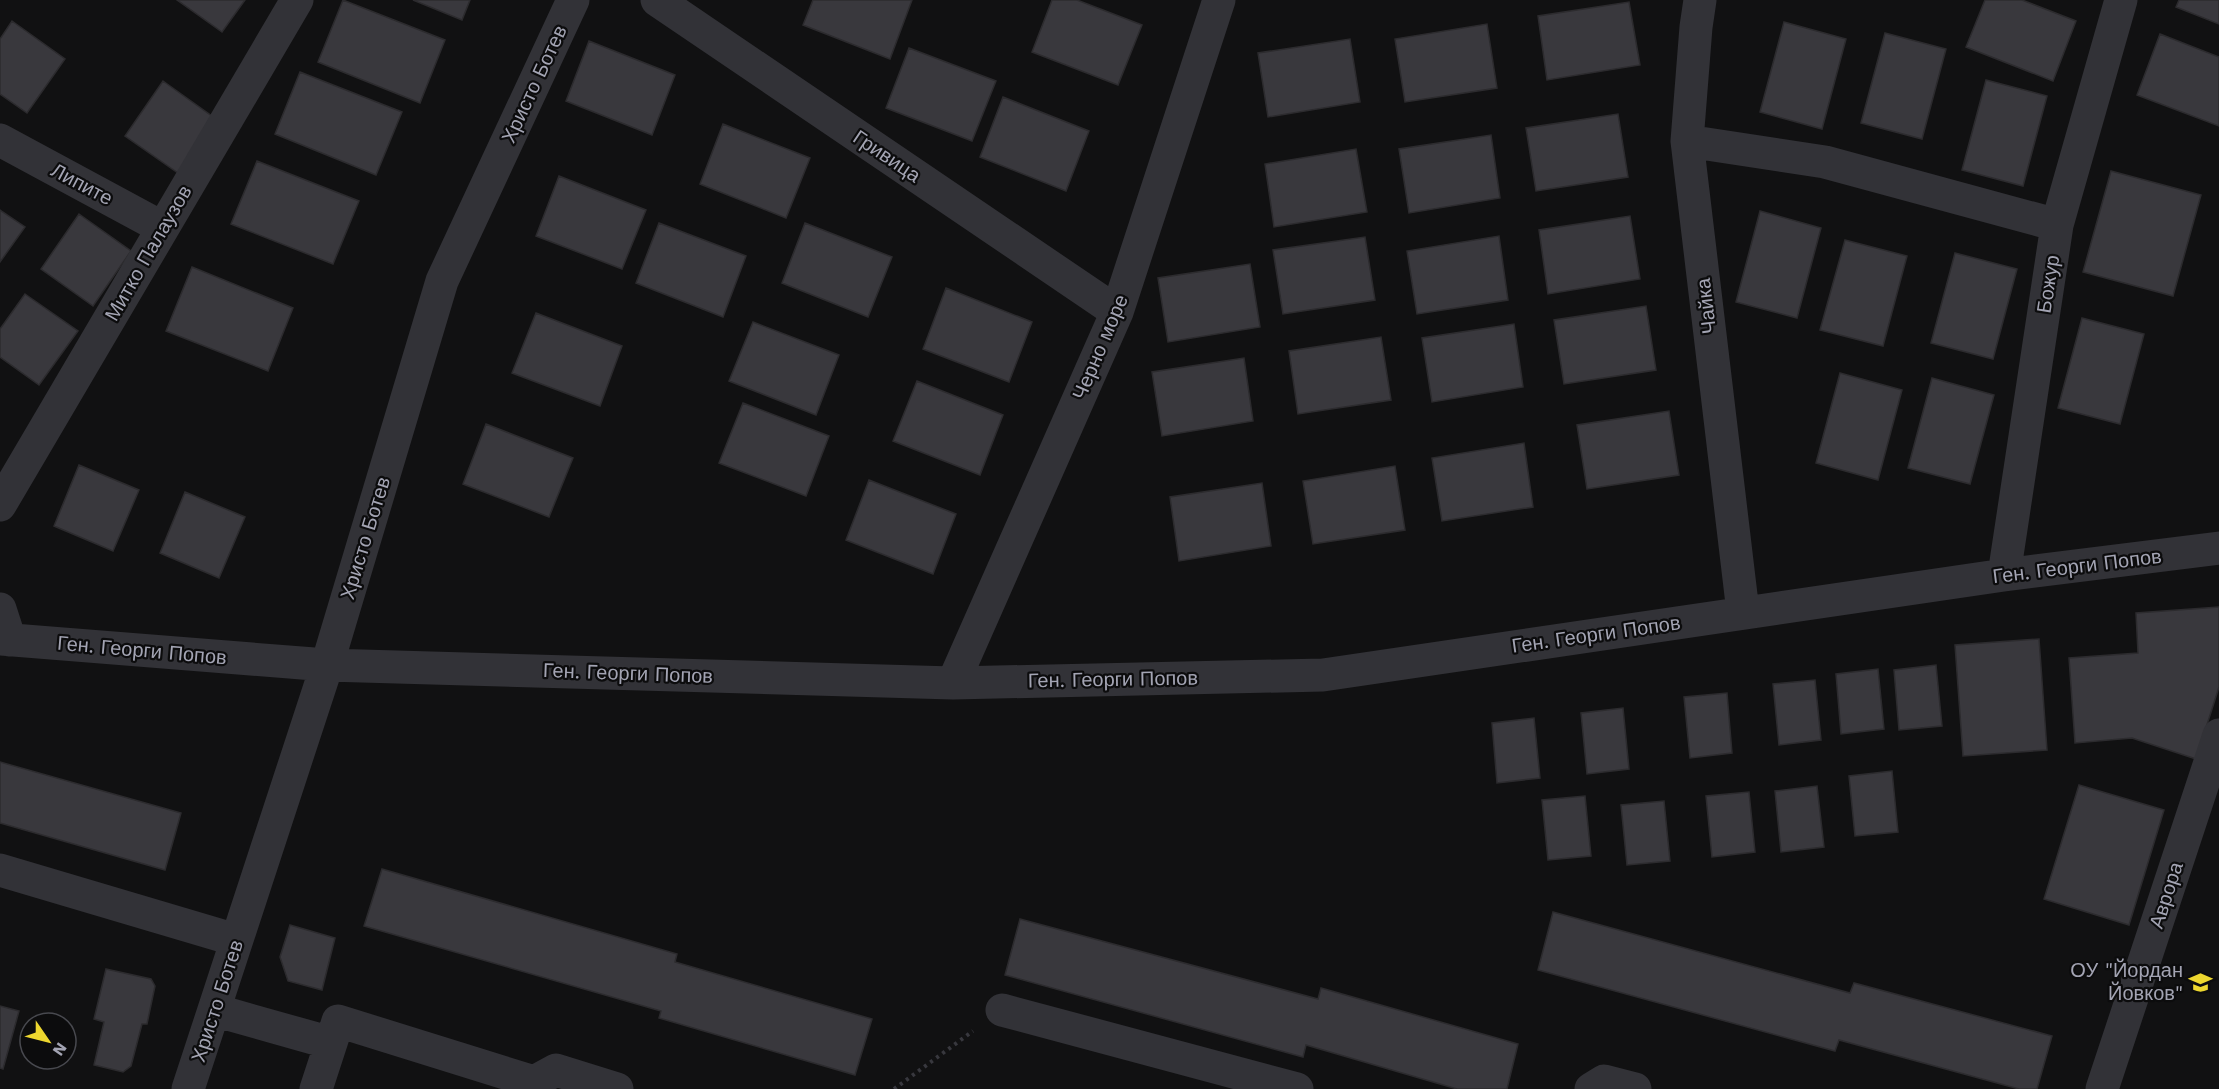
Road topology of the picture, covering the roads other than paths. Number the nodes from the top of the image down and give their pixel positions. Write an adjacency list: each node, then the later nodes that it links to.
1 (297, 0): 10 (street, Митко Палаузов)
2 (573, 0): 18 (street, Христо Ботев)
3 (657, 0): 11 (street, Гривица)
4 (1220, 0): 11 (street, Черно море)
5 (1700, 0): 8 (street, Чайка)
6 (2121, 0): 9 (street, Божур)
7 (0, 140): 10 (street, Липите)
8 (1687, 141): 9 (street); 16 (street, Чайка)
9 (2057, 225): 14 (street, Божур)
10 (163, 228): 12 (street, Митко Палаузов)
11 (1117, 312): 19 (street, Черно море)
12 (0, 505)
13 (2219, 548): 14 (street, Ген. Георги Попов)
14 (2004, 575): 16 (street, Ген. Георги Попов)
15 (0, 609): 17 (street)
16 (1743, 612): 19 (street, Ген. Георги Попов)
17 (5, 639): 18 (street, Ген. Георги Попов)
18 (327, 665): 19 (street, Ген. Георги Попов); 22 (street, Христо Ботев)
19 (953, 682)
20 (2219, 735): 32 (street, Аврора)
21 (0, 870): 22 (street)
22 (236, 940): 23 (street, Христо Ботев)
23 (214, 1010): 25 (street); 26 (street, Христо Ботев)
24 (1002, 1010): 29 (street)
25 (331, 1043): 27 (street); 28 (street)
26 (188, 1089)
27 (316, 1089)
28 (618, 1089)
29 (1297, 1089)
30 (1591, 1089): 31 (street)
31 (1635, 1089)
32 (2102, 1089)

